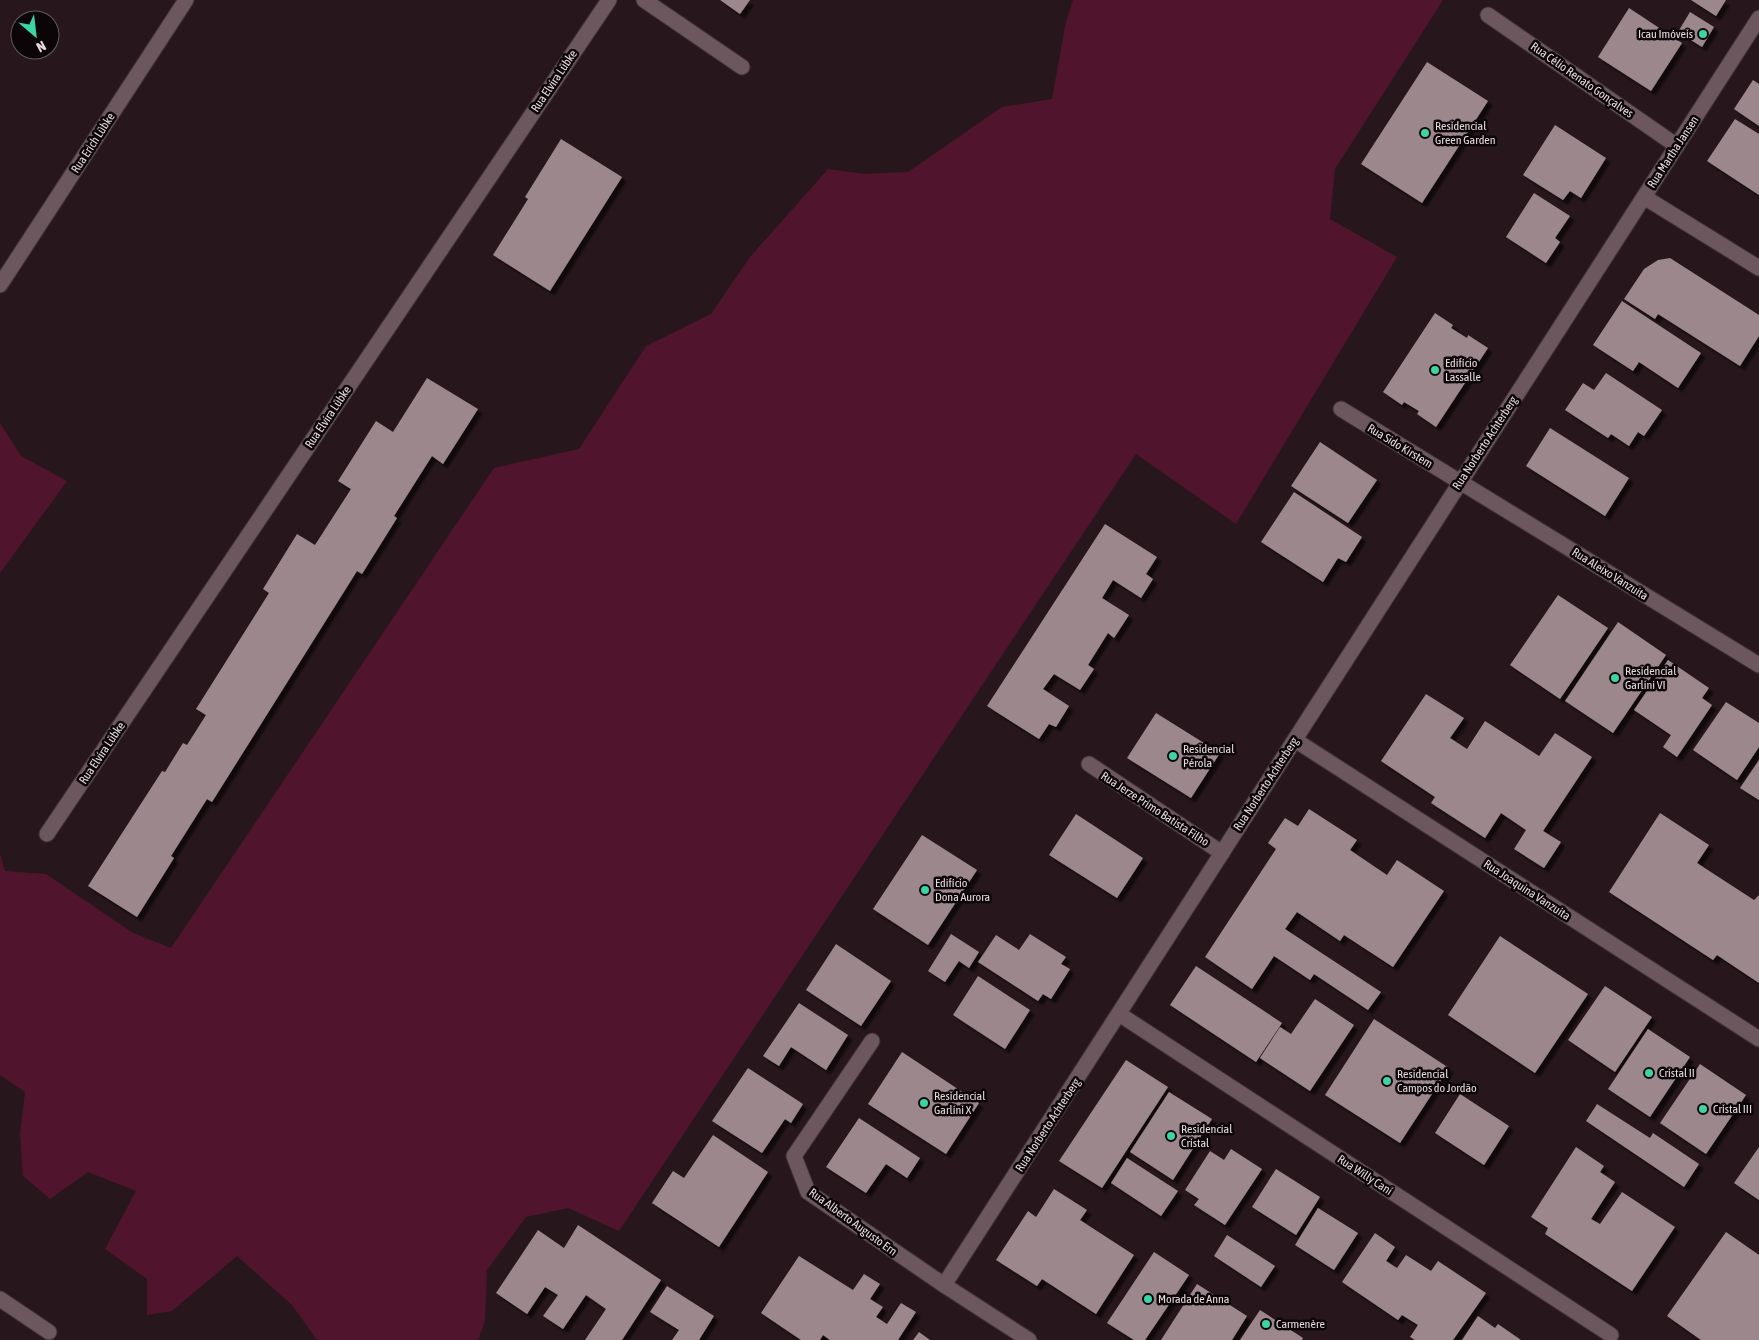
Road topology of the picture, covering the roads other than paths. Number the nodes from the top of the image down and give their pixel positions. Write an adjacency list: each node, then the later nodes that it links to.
1 (186, 0): 10 (street, Rua Erich Lübke)
2 (609, 0): 16 (street, Rua Elvira Lübke)
3 (644, 0): 6 (street)
4 (1488, 15): 7 (street, Rua Célio Renato Gonçalves)
5 (1759, 18): 7 (street, Rua Martha Jansen)
6 (742, 67)
7 (1677, 146): 8 (street, Rua Martha Jansen)
8 (1644, 197): 9 (street, Rua Martha Jansen); 12 (street, Rua Norberto Achterberg)
9 (1759, 268)
10 (0, 285)
11 (1341, 409): 12 (street, Rua Sido Kirstem)
12 (1460, 482): 13 (street, Rua Aleixo Vanzuita); 14 (street, Rua Norberto Achterberg)
13 (1759, 665)
14 (1294, 740): 17 (street, Rua Norberto Achterberg); 19 (street, Rua Joaquina Vanzuita)
15 (1088, 764): 17 (street, Rua Jerze Primo Batista Filho)
16 (47, 834)
17 (1222, 853): 18 (street, Rua Norberto Achterberg)
18 (1118, 1014): 21 (street, Rua Norberto Achterberg); 24 (street, Rua Willy Cani)
19 (1759, 1039)
20 (872, 1041): 21 (street, Rua Alberto Augusto Ern)
21 (944, 1286): 25 (street)
22 (0, 1299): 23 (street)
23 (49, 1332)
24 (1611, 1335)
25 (1029, 1340)

